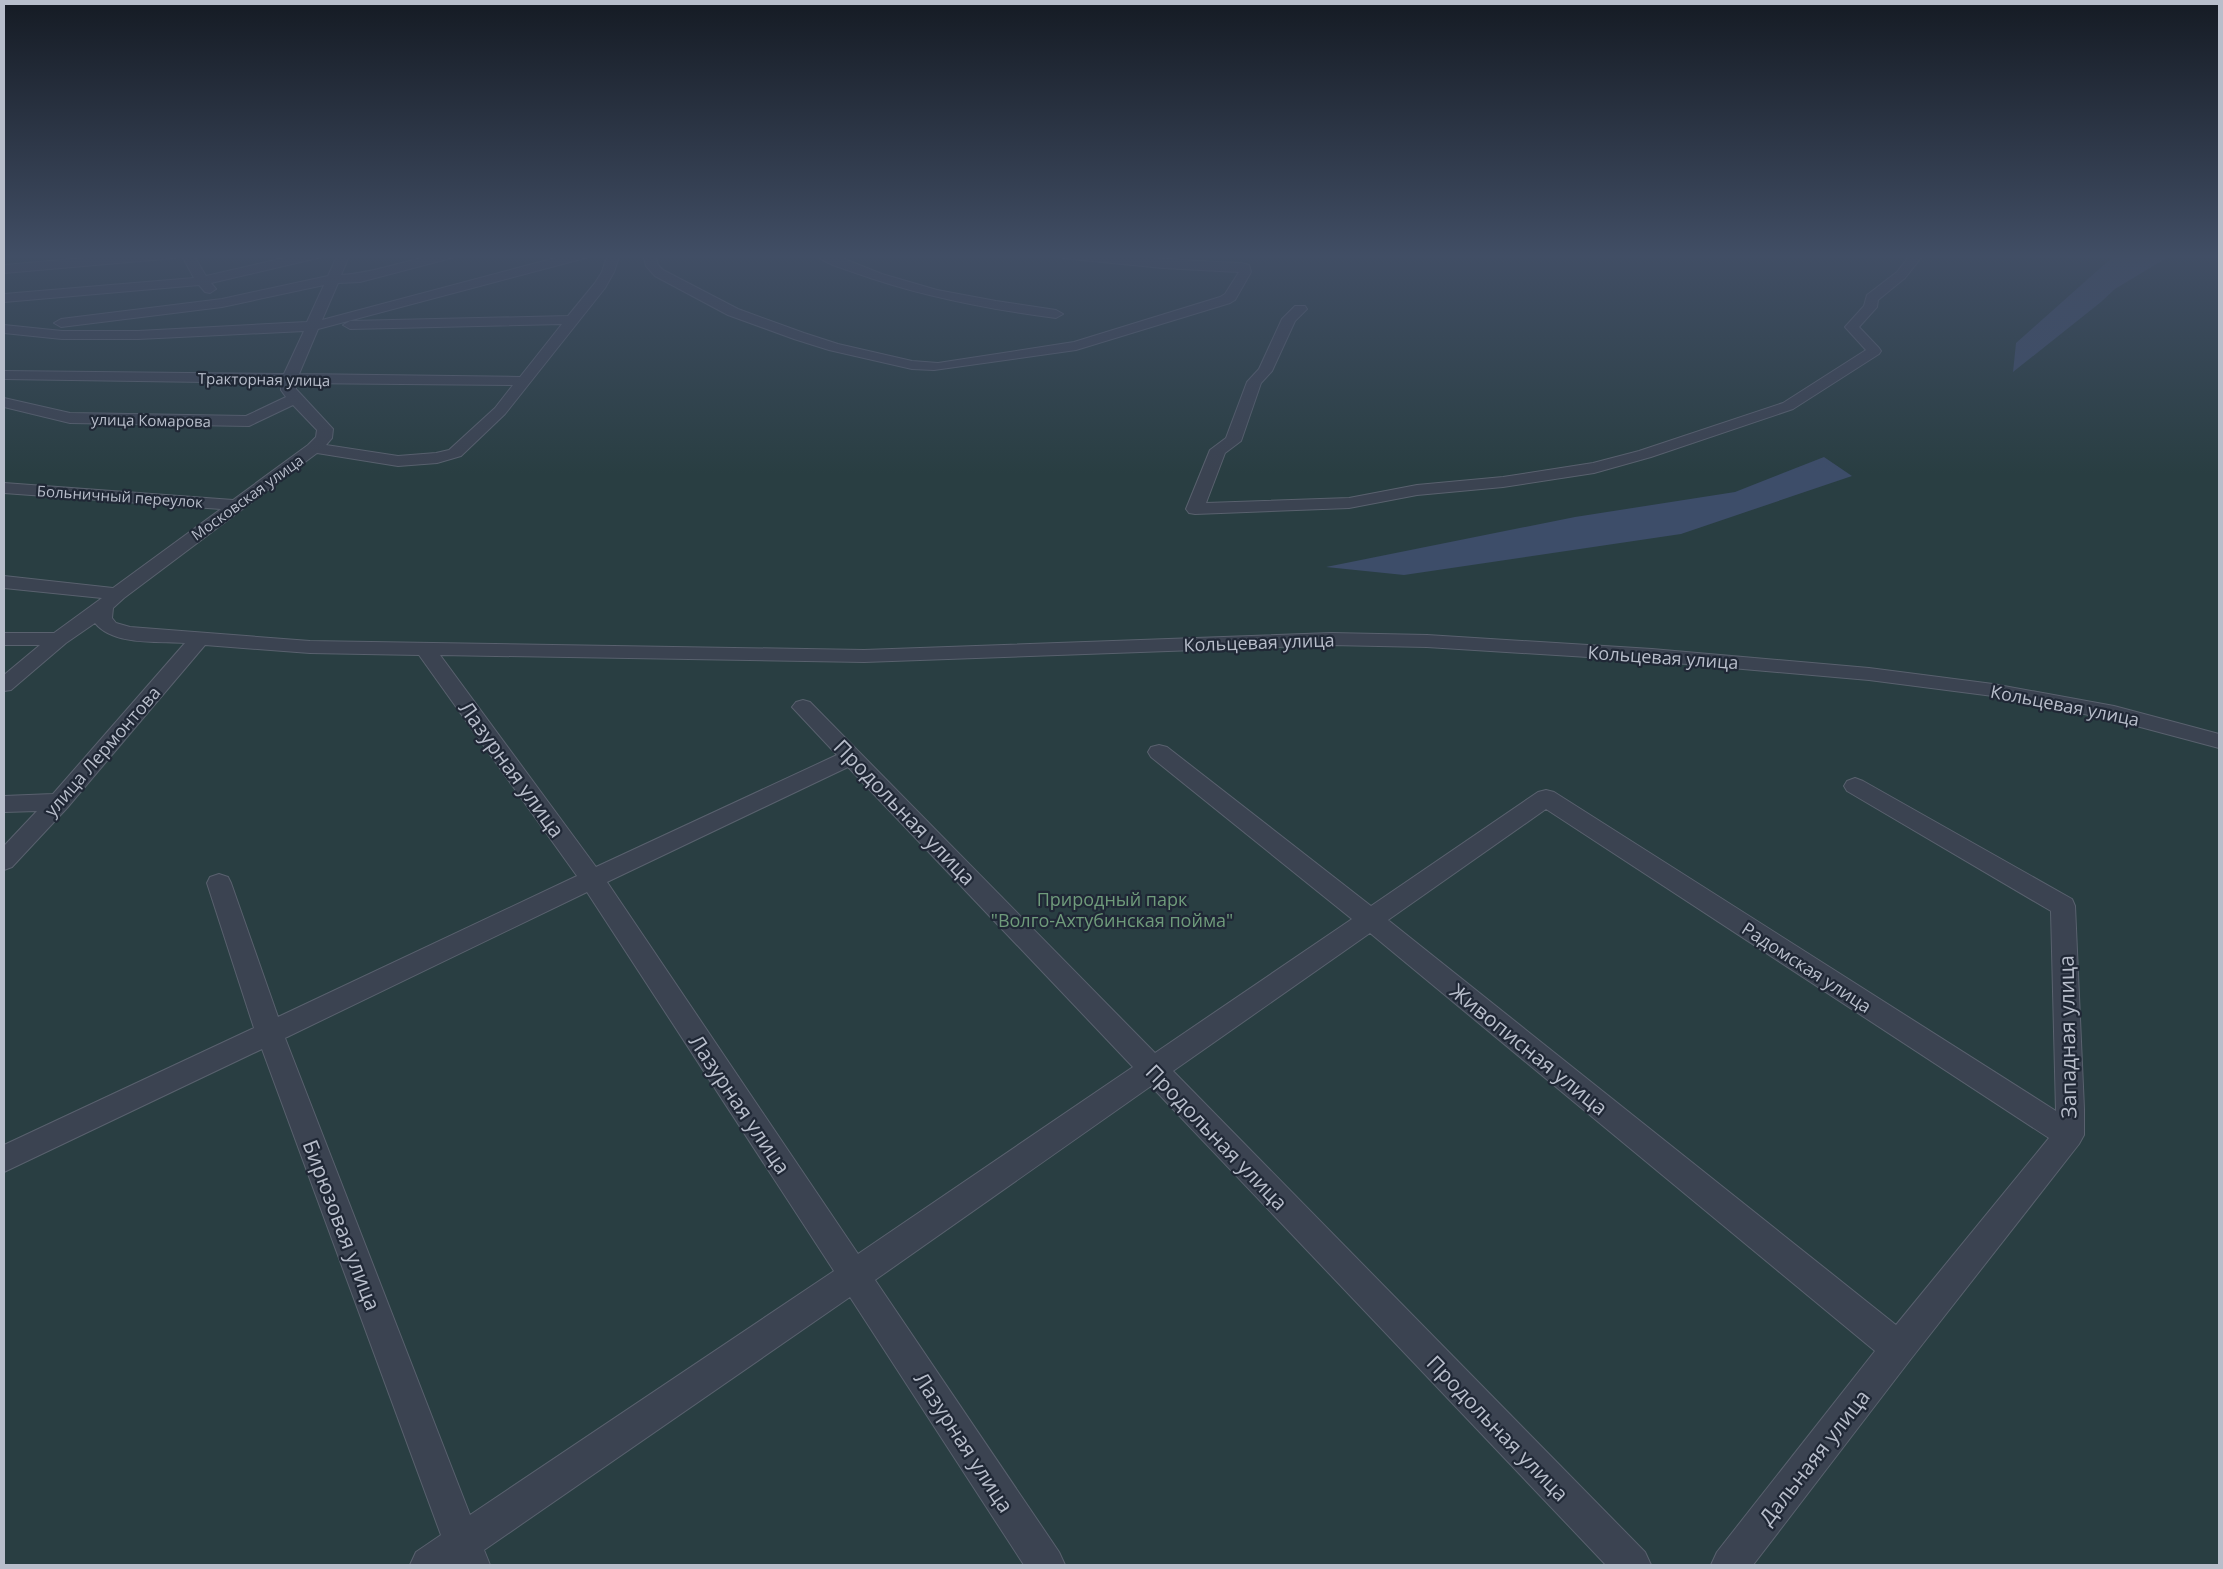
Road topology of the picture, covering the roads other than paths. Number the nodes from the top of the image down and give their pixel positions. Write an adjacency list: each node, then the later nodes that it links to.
1 (243, 327): 10 (street)
2 (293, 327): 10 (street)
3 (313, 327): 12 (street)
4 (565, 327): 13 (street)
5 (777, 327): 6 (street)
6 (1137, 327)
7 (1285, 327): 8 (street)
8 (1852, 327)
9 (6, 328): 10 (street)
10 (245, 330)
11 (4, 375): 12 (street, Тракторная улица)
12 (289, 380): 13 (street, Тракторная улица); 14 (street, Московская улица)
13 (523, 381): 16 (street)
14 (295, 398): 15 (street, улица Комарова); 16 (street, Московская улица)
15 (4, 403)
16 (314, 448): 18 (street, Московская улица)
17 (4, 488): 18 (street, Больничный переулок)
18 (237, 505): 20 (street, Московская улица)
19 (4, 582): 20 (street)
20 (110, 601): 22 (street, Московская улица); 23 (street, Кольцевая улица)
21 (4, 639): 22 (street)
22 (59, 639): 25 (street, Московская улица)
23 (199, 640): 24 (street, Кольцевая улица); 31 (street, улица Лермонтова)
24 (425, 649): 27 (street, Кольцевая улица); 34 (street, Лазурная улица)
25 (4, 685)
26 (803, 707): 29 (street, Продольная улица)
27 (2219, 741)
28 (1159, 752): 36 (street, Живописная улица)
29 (851, 757): 34 (street); 38 (street, Продольная улица)
30 (1855, 786): 39 (street, Западная улица)
31 (59, 802): 32 (street); 33 (street, улица Лермонтова)
32 (4, 804)
33 (4, 861)
34 (591, 878): 37 (street); 41 (street, Лазурная улица)
35 (219, 883): 37 (street, Бирюзовая улица)
36 (1371, 920): 38 (street); 39 (street, Радомская улица); 42 (street, Живописная улица)
37 (270, 1034): 40 (street); 43 (street, Бирюзовая улица)
38 (1153, 1071): 41 (street); 46 (street, Продольная улица)
39 (2068, 1135): 42 (street, Западная улица)
40 (4, 1159)
41 (854, 1276): 43 (street); 45 (street, Лазурная улица)
42 (1898, 1348): 47 (street, Дальнаяя улица)
43 (467, 1554): 44 (street)
44 (429, 1565)
45 (1046, 1565)
46 (1632, 1565)
47 (1730, 1565)

